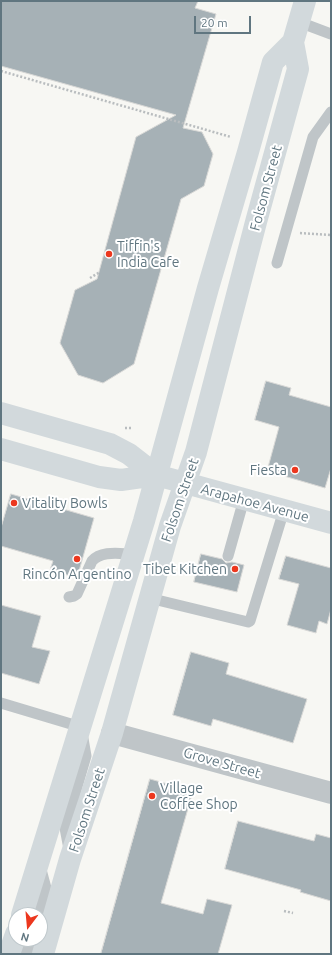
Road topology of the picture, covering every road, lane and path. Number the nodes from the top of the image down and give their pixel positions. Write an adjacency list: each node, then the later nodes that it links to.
1 (305, 1): 2 (main road, Folsom Street)
2 (299, 22): 3 (lane); 4 (main road, Folsom Street)
3 (331, 34)
4 (293, 42): 15 (main road, Folsom Street); 16 (main road, Folsom Street)
5 (1, 71): 7 (path)
6 (331, 112): 8 (lane)
7 (223, 135)
8 (286, 231): 9 (path); 10 (lane)
9 (331, 235)
10 (277, 263)
11 (100, 272): 12 (path)
12 (90, 278)
13 (1, 413): 15 (main road, Arapahoe Avenue)
14 (1, 449): 15 (main road, Arapahoe Avenue)
15 (156, 475): 16 (main road, Arapahoe Avenue); 20 (main road, Folsom Street)
16 (185, 483): 17 (main road, Arapahoe Avenue); 23 (main road, Folsom Street)
17 (244, 499): 18 (main road, Arapahoe Avenue); 21 (lane)
18 (284, 510): 19 (main road, Arapahoe Avenue); 23 (lane)
19 (331, 523)
20 (134, 554): 22 (lane); 25 (main road, Folsom Street)
21 (228, 556)
22 (69, 597)
23 (149, 598): 26 (main road, Folsom Street)
24 (1, 703): 25 (lane)
25 (81, 727): 28 (lane); 29 (main road, Folsom Street)
26 (112, 733): 27 (street, Grove Street); 28 (main road, Folsom Street)
27 (331, 793)
28 (70, 859): 34 (main road, Folsom Street)
29 (36, 872): 30 (main road, Folsom Street); 31 (street)
30 (25, 907)
31 (41, 907)
32 (284, 911): 33 (path)
33 (293, 913)
34 (43, 954)

